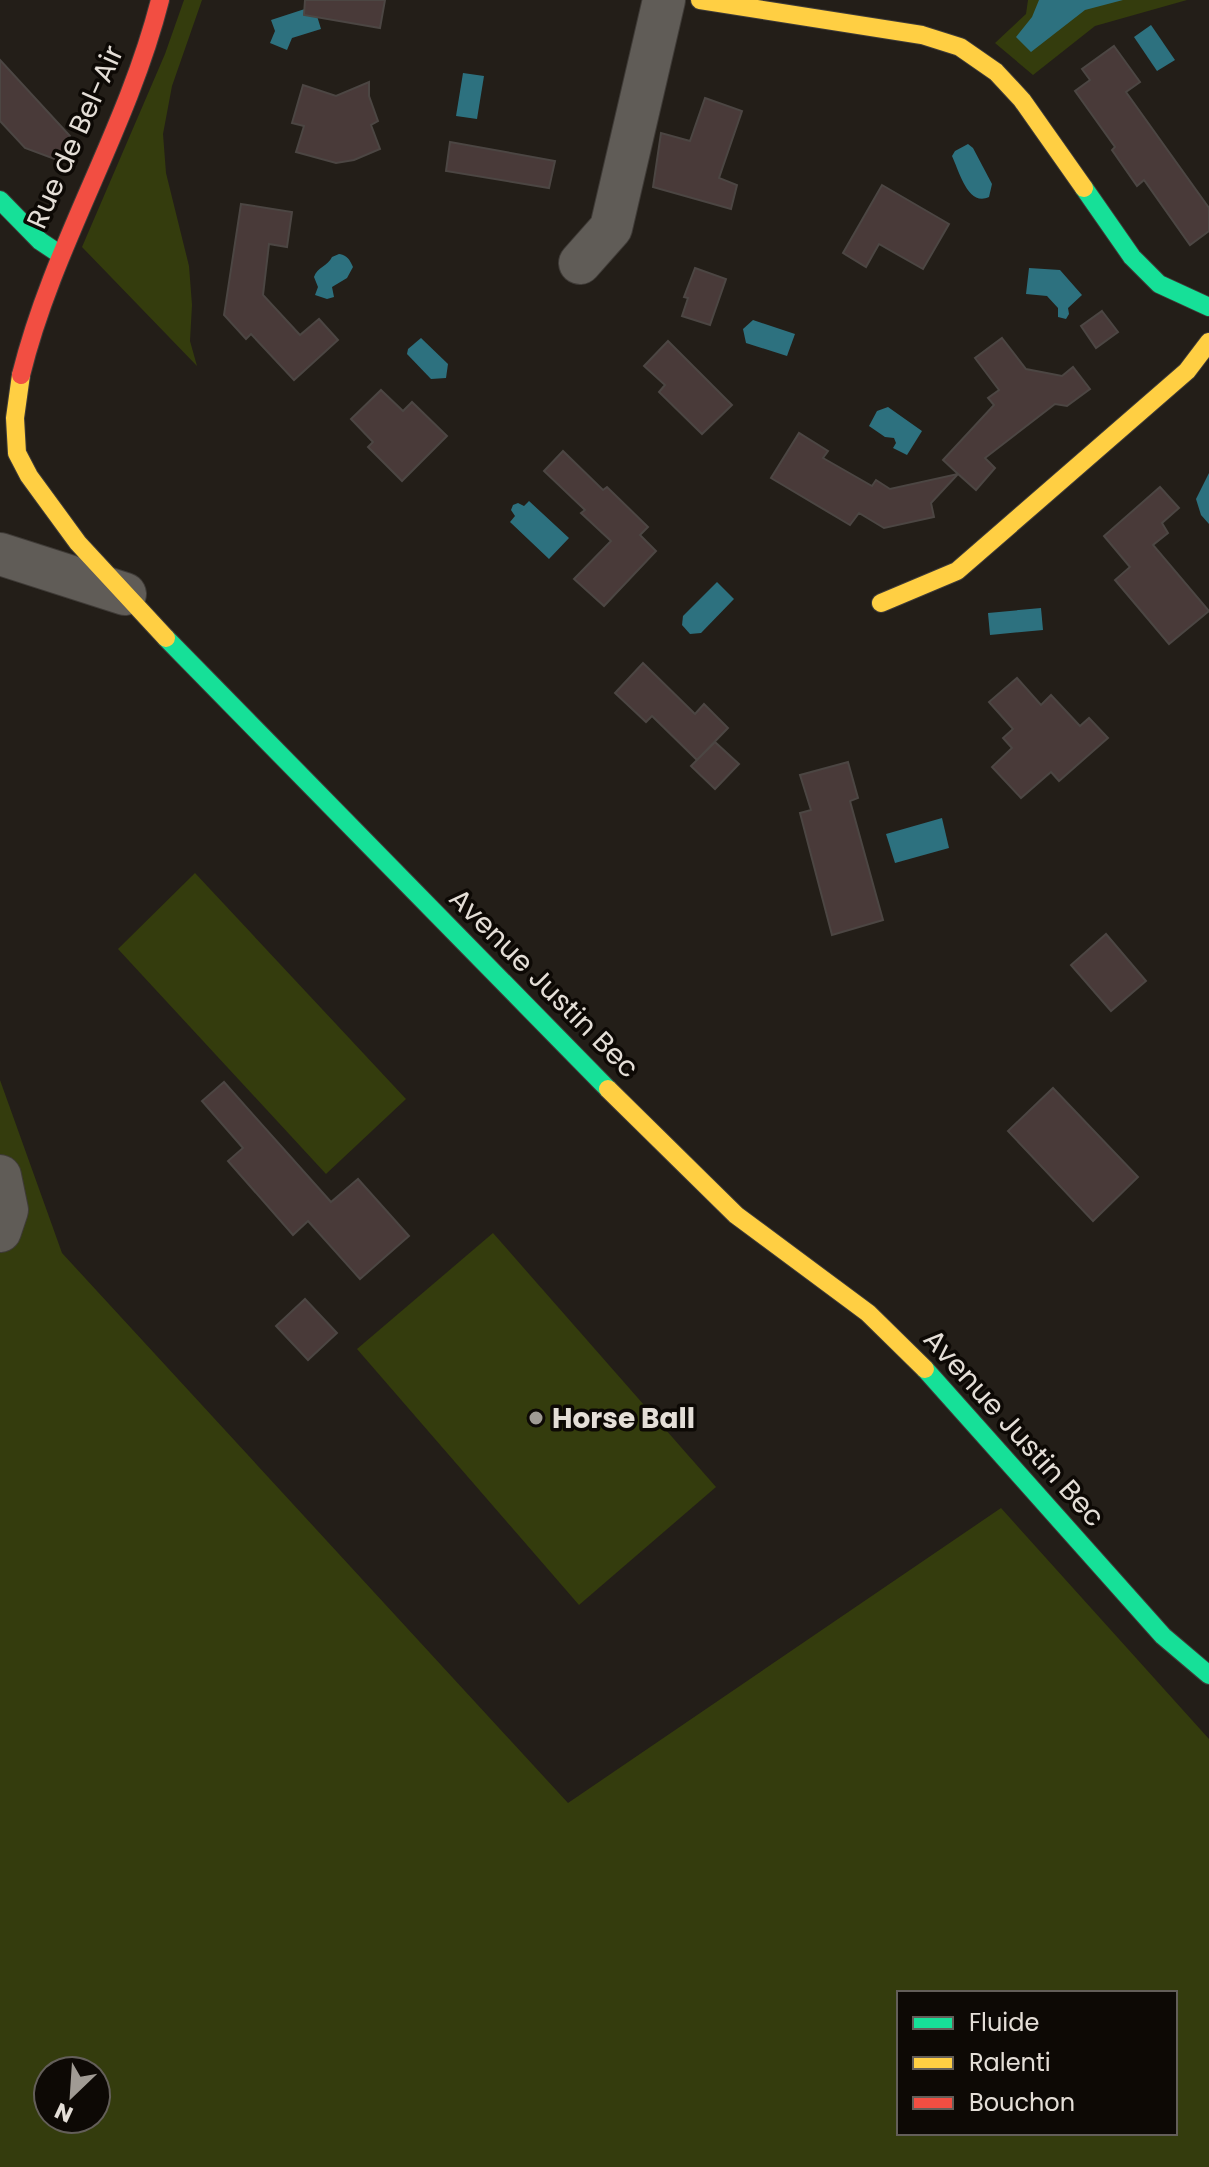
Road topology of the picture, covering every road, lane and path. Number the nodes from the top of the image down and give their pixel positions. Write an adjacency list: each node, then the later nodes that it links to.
1 (160, 0): 5 (street, Rue de Bel-Air)
2 (664, 0): 6 (street)
3 (700, 0): 7 (street)
4 (0, 200): 5 (street)
5 (55, 251): 9 (street, Avenue Justin Bec)
6 (580, 263)
7 (1209, 307)
8 (1209, 342): 12 (street)
9 (2, 408): 11 (street, Avenue Justin Bec)
10 (0, 554): 11 (street)
11 (125, 594): 15 (street, Avenue Justin Bec)
12 (881, 603)
13 (0, 1176): 14 (street)
14 (0, 1231)
15 (1209, 1675)

